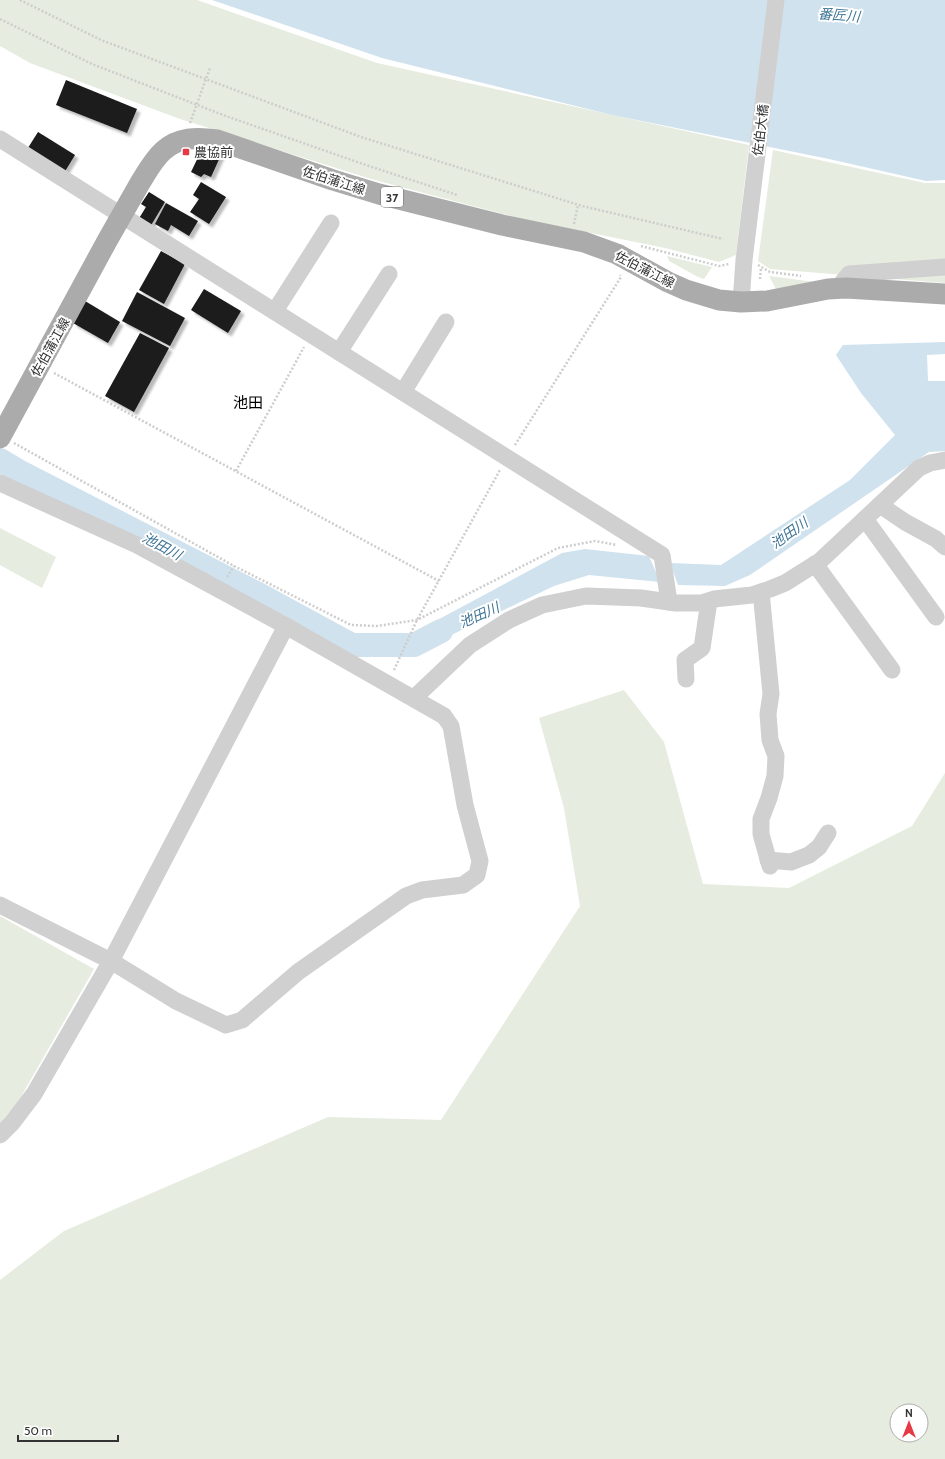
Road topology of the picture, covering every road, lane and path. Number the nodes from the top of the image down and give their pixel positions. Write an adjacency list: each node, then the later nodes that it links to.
1 (20, 0): 5 (path)
2 (776, 0): 22 (street, 佐伯大橋)
3 (0, 19): 6 (path)
4 (210, 68): 5 (path)
5 (206, 80): 6 (path); 10 (path)
6 (197, 105): 7 (path); 9 (path)
7 (188, 129)
8 (0, 139): 11 (street)
9 (460, 196)
10 (578, 205): 13 (path); 14 (path)
11 (122, 215): 22 (main road, 佐伯蒲江線 / 37); 23 (street); 27 (main road, 佐伯蒲江線 / 37)
12 (331, 223): 23 (street)
13 (573, 229)
14 (723, 239)
15 (761, 267): 19 (path)
16 (945, 267): 20 (street)
17 (617, 271): 30 (path)
18 (389, 274): 26 (street)
19 (760, 279)
20 (838, 289): 21 (main road, 佐伯蒲江線 / 37); 22 (main road, 佐伯蒲江線 / 37)
21 (945, 294)
22 (741, 302)
23 (275, 312): 25 (street)
24 (446, 322): 28 (street)
25 (311, 334): 26 (street); 32 (path)
26 (339, 352): 28 (street)
27 (40, 365): 29 (main road, 佐伯蒲江線 / 37); 32 (path)
28 (403, 392): 30 (street)
29 (1, 437): 44 (path)
30 (507, 457): 39 (path); 41 (street)
31 (945, 460): 34 (street)
32 (236, 471): 39 (path)
33 (0, 483): 45 (street)
34 (880, 505): 35 (street); 37 (street)
35 (865, 519): 38 (street); 43 (street)
36 (618, 545): 44 (path)
37 (945, 547)
38 (815, 564): 40 (street); 46 (street)
39 (439, 581): 44 (path)
40 (762, 592): 42 (street); 50 (street)
41 (668, 601): 42 (street); 49 (street)
42 (709, 601): 48 (street)
43 (936, 617)
44 (417, 621): 47 (path)
45 (286, 626): 49 (street); 52 (street)
46 (892, 670)
47 (391, 676)
48 (686, 679)
49 (414, 698): 52 (street)
50 (828, 833)
51 (0, 905): 52 (street)
52 (111, 961): 53 (street)
53 (0, 1135)

